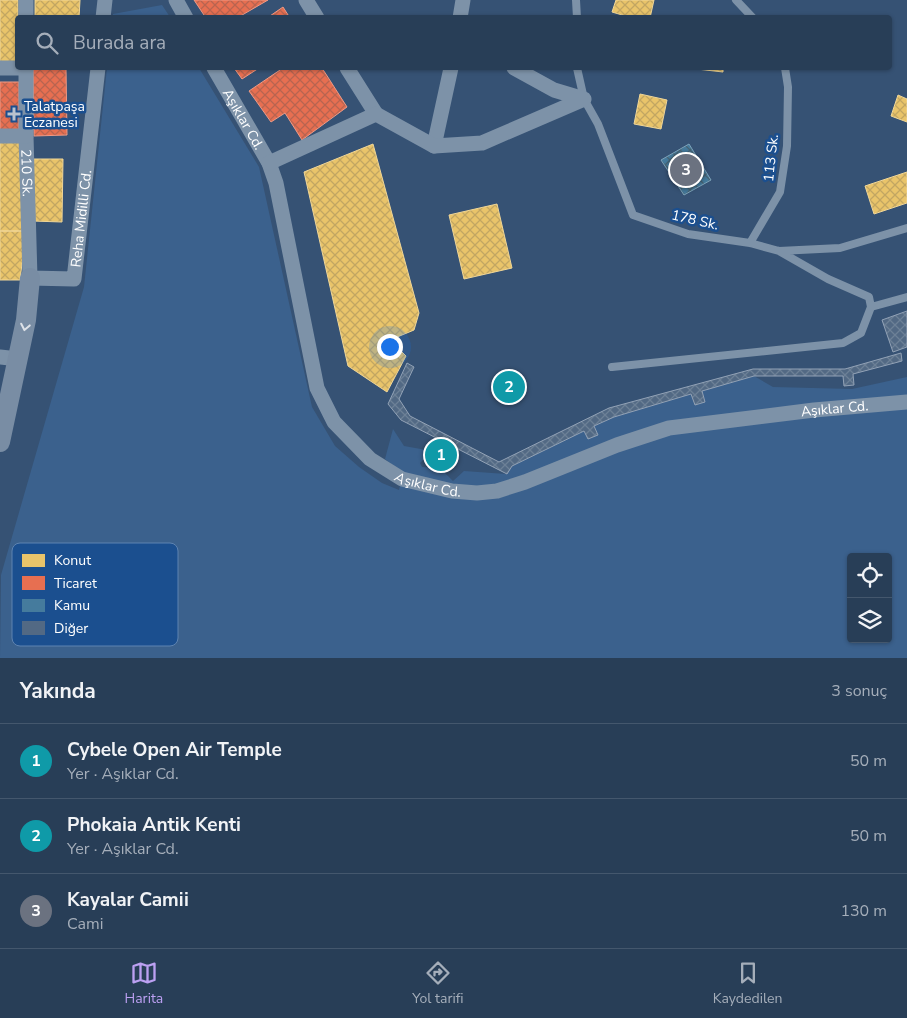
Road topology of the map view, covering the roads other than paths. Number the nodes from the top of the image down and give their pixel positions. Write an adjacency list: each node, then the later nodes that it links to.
1 (26, 0): 8 (street)
2 (105, 0): 9 (street)
3 (176, 0): 10 (street)
4 (306, 0): 11 (street)
5 (462, 0): 12 (street)
6 (576, 0): 13 (lane)
7 (736, 0): 14 (lane)
8 (26, 15)
9 (103, 15)
10 (184, 15)
11 (314, 15)
12 (460, 15)
13 (577, 15)
14 (750, 15)
15 (0, 68): 16 (street)
16 (15, 68)
17 (26, 70): 28 (street, 210 Sk.)
18 (98, 70): 34 (street, Reha Midilli Cd.)
19 (215, 70): 30 (street, Aşıklar Cd.)
20 (349, 70): 26 (street)
21 (451, 70): 29 (street)
22 (518, 70): 25 (street)
23 (578, 70): 25 (lane, 178 Sk.)
24 (785, 70): 32 (lane, 113 Sk.)
25 (584, 99): 29 (street); 32 (lane, 178 Sk.)
26 (376, 114): 29 (street); 30 (street)
27 (0, 136): 28 (street)
28 (26, 136): 34 (street, 210 Sk.)
29 (434, 146)
30 (270, 163): 39 (street, Aşıklar Cd.)
31 (907, 228): 33 (lane, 178 Sk.)
32 (750, 244): 33 (lane, 178 Sk.)
33 (779, 251): 36 (lane)
34 (30, 278): 37 (street, one-way to 37)
35 (907, 297): 36 (lane)
36 (871, 307): 38 (lane)
37 (9, 358): 40 (street)
38 (612, 367)
39 (907, 402)
40 (0, 442)

